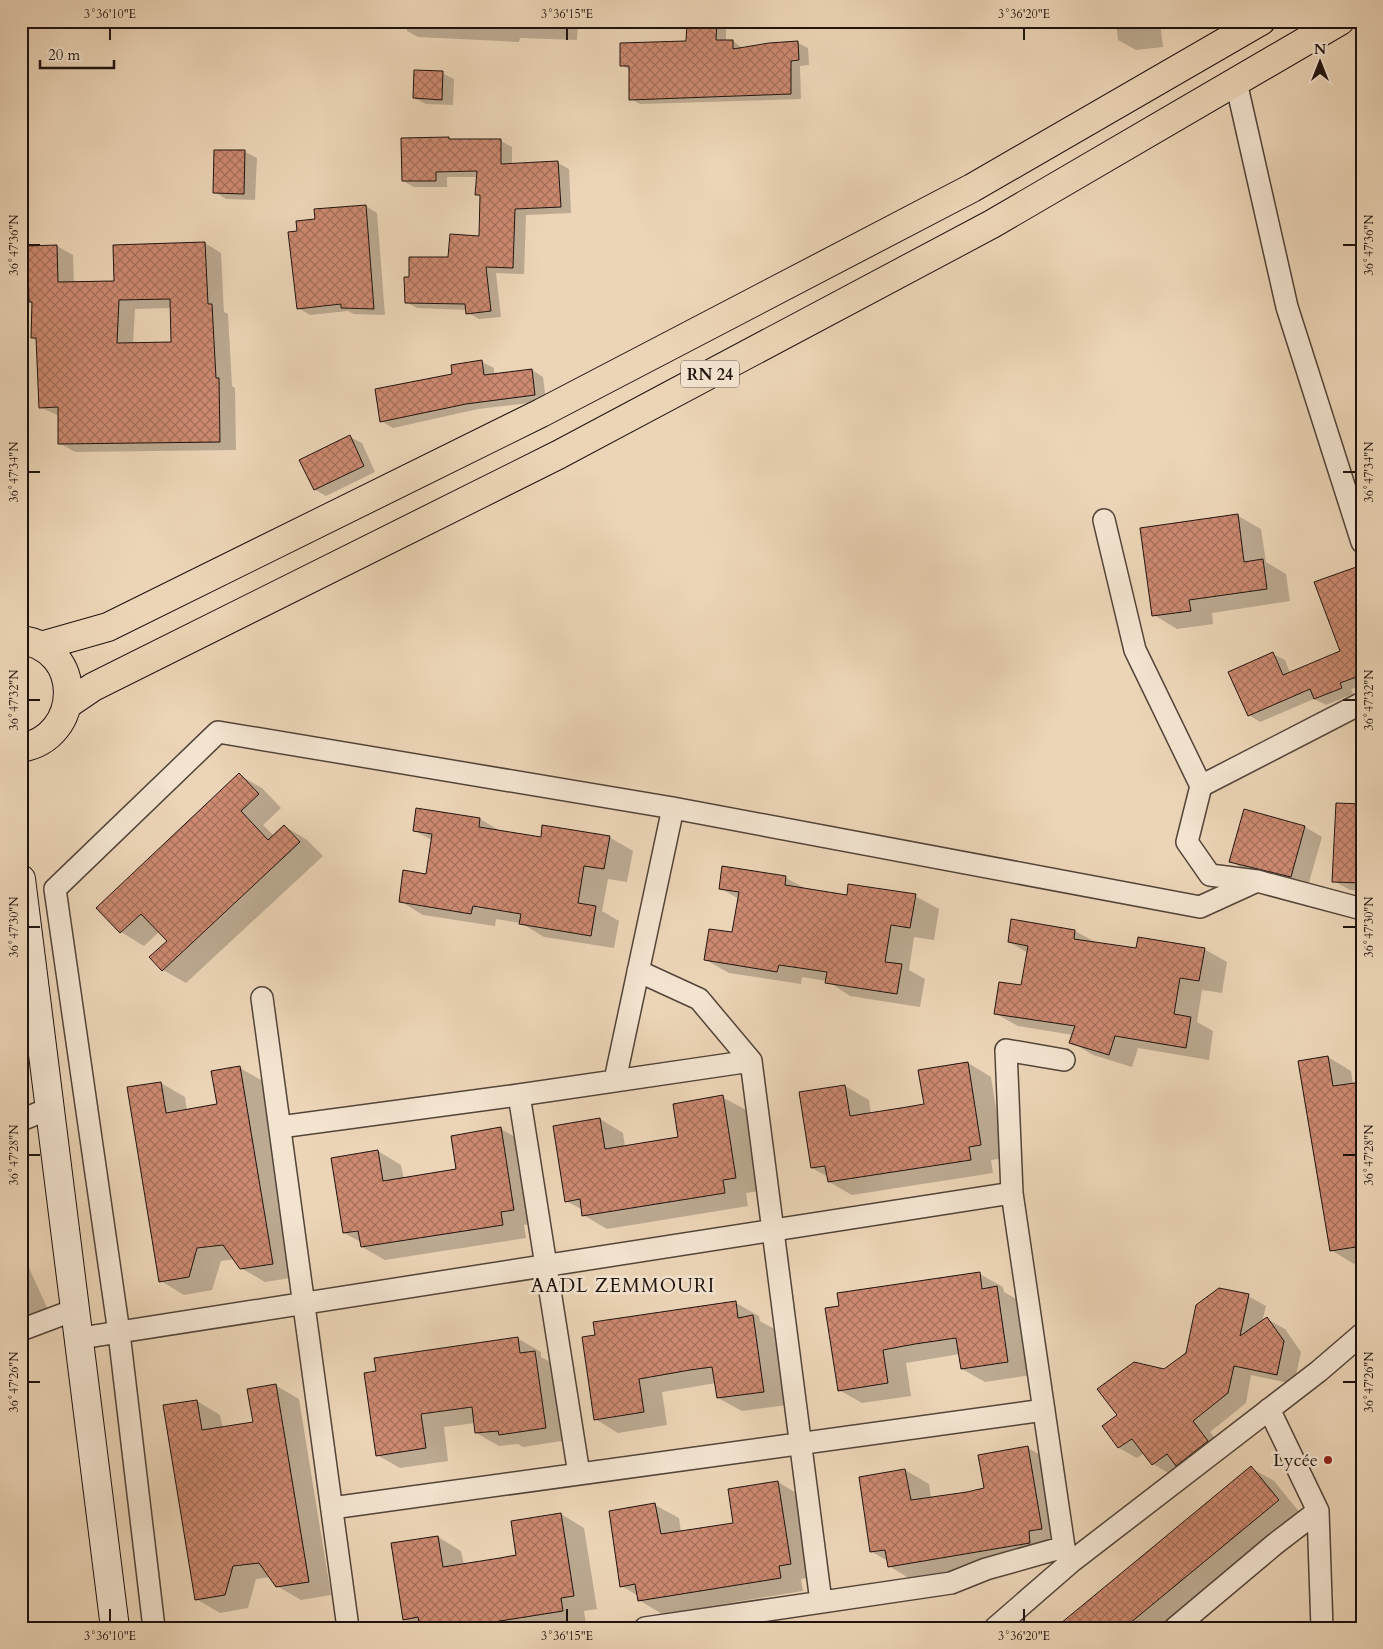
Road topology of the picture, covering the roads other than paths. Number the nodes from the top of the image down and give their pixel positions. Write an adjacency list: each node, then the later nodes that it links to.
1 (1261, 21): 7 (highway, RN 24)
2 (1340, 21): 3 (highway, RN 24)
3 (1236, 82): 5 (street); 9 (highway, RN 24)
4 (1104, 520): 11 (street)
5 (1358, 521): 6 (street)
6 (1362, 542)
7 (28, 640): 9 (highway)
8 (1362, 703): 11 (street)
9 (68, 704): 10 (highway)
10 (24, 752)
11 (1201, 786): 13 (street)
12 (672, 808): 16 (street); 18 (street); 33 (street)
13 (1210, 875): 15 (street); 16 (street)
14 (21, 879): 24 (street)
15 (1257, 881): 16 (street); 17 (street)
16 (1200, 907)
17 (1362, 910)
18 (638, 971): 21 (street); 22 (street)
19 (262, 998): 26 (street)
20 (1064, 1060): 27 (street)
21 (751, 1061): 22 (street); 28 (street)
22 (615, 1080): 23 (street)
23 (519, 1096): 26 (street); 29 (street)
24 (51, 1108): 25 (street); 31 (street)
25 (21, 1120)
26 (280, 1127): 30 (street)
27 (1012, 1192): 28 (street); 37 (street)
28 (772, 1230): 29 (street); 38 (street)
29 (547, 1266): 30 (street); 39 (street)
30 (304, 1304): 33 (street); 40 (street)
31 (77, 1309): 32 (street); 35 (street)
32 (21, 1330)
33 (119, 1333): 35 (street); 45 (street)
34 (1362, 1334): 36 (street)
35 (81, 1338): 44 (street)
36 (1269, 1409): 41 (street); 42 (street)
37 (1044, 1410): 38 (street); 42 (street)
38 (799, 1444): 39 (street); 43 (street)
39 (579, 1474): 40 (street)
40 (332, 1508): 46 (street)
41 (1318, 1511): 49 (street); 50 (street)
42 (1068, 1554): 43 (street); 48 (street)
43 (821, 1602): 47 (street)
44 (116, 1628)
45 (154, 1628)
46 (348, 1628)
47 (645, 1628)
48 (995, 1628)
49 (1175, 1628)
50 (1322, 1628)

